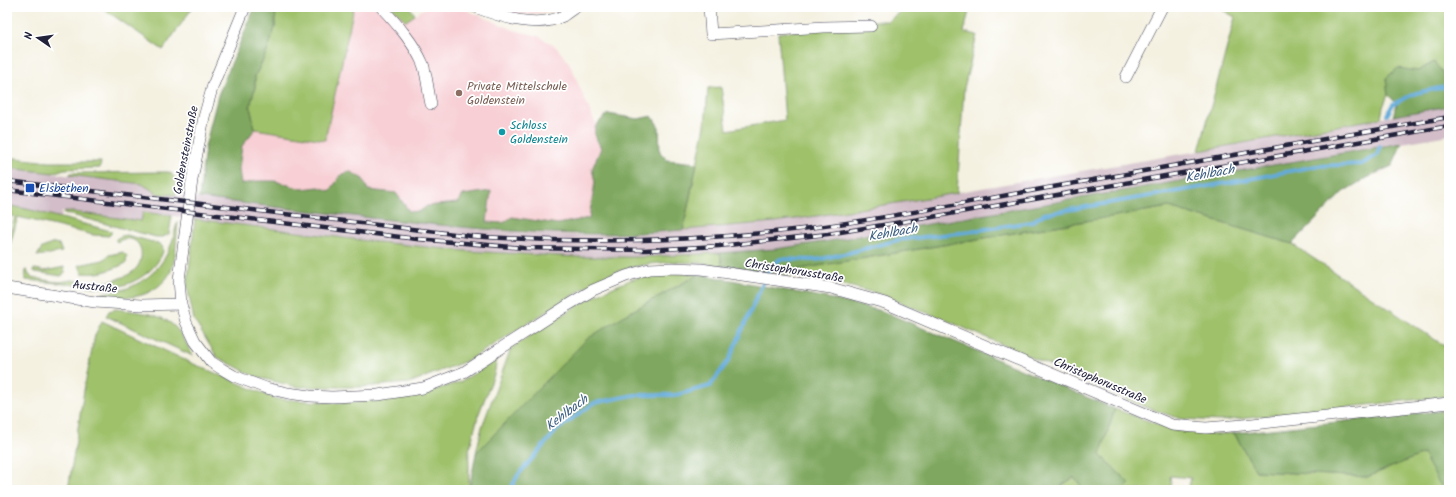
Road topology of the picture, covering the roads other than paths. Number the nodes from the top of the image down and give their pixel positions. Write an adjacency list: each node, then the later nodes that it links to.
1 (245, 7): 11 (street, Goldensteinstraße)
2 (381, 7): 9 (street)
3 (475, 7): 4 (street)
4 (576, 7)
5 (709, 7): 7 (street)
6 (1162, 7): 8 (street)
7 (871, 26)
8 (1126, 77)
9 (431, 104)
10 (7, 288): 11 (street, Austraße)
11 (181, 304): 12 (street, Christophorusstraße)
12 (1449, 403)

